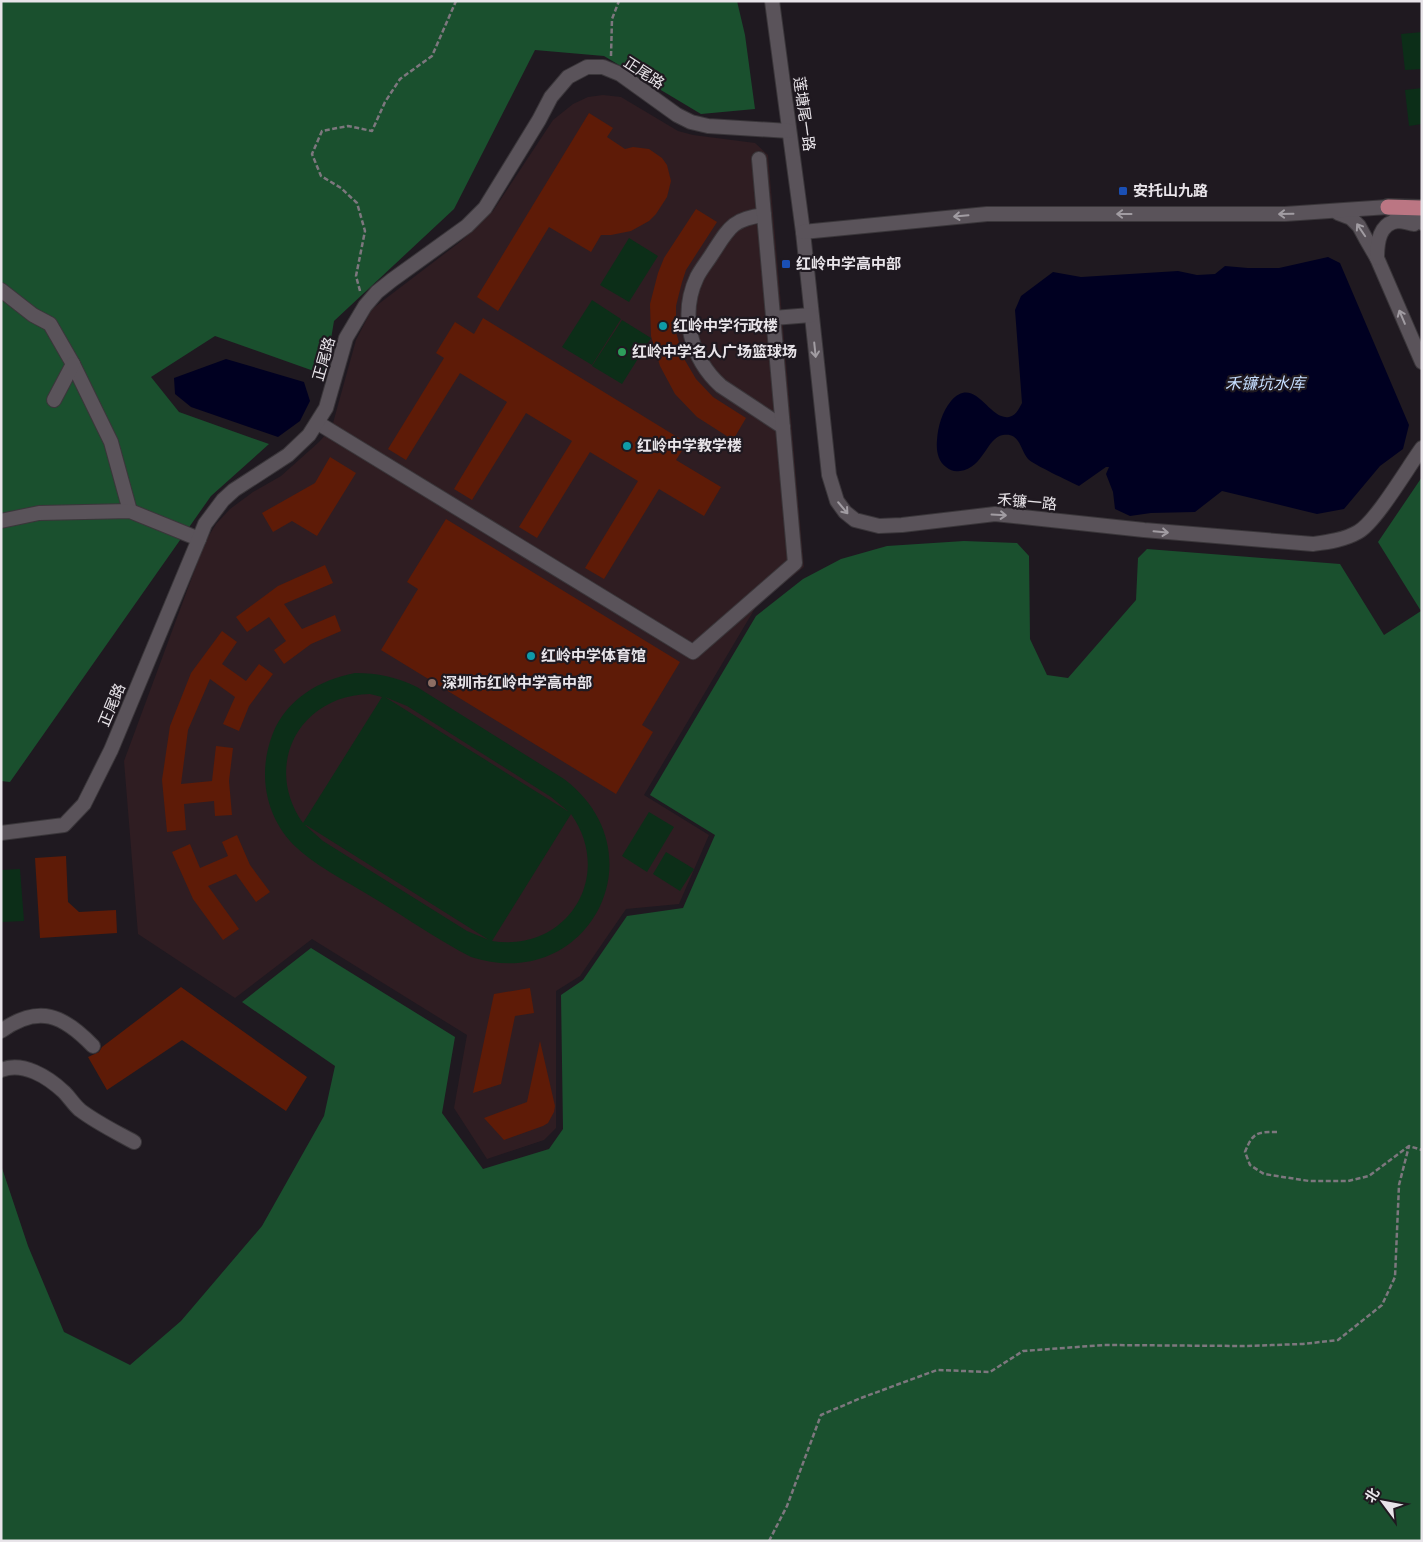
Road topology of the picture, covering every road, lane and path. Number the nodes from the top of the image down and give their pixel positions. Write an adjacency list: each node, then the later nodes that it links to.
1 (456, 1): 15 (path)
2 (619, 1): 4 (path)
3 (772, 1): 5 (street, 莲塘尾一路)
4 (610, 57)
5 (790, 131): 12 (street, 莲塘尾一路); 15 (street, 正尾路)
6 (760, 159): 10 (street)
7 (1388, 207): 8 (main road); 9 (street); 11 (street)
8 (1422, 208)
9 (1335, 212): 12 (street, one-way to 12); 13 (street, one-way to 9)
10 (764, 215): 17 (street); 22 (street)
11 (1422, 224): 13 (street)
12 (803, 232): 16 (street, 禾镰一路)
13 (1377, 258): 18 (street, one-way to 13)
14 (1, 290): 19 (street)
15 (365, 306): 21 (street, 正尾路)
16 (811, 315): 17 (street); 23 (street, 禾镰一路, one-way to 23)
17 (773, 318): 22 (street)
18 (1422, 362)
19 (73, 364): 20 (street); 24 (street)
20 (54, 400)
21 (318, 423): 22 (street); 26 (street, 正尾路)
22 (783, 427)
23 (1422, 448)
24 (130, 511): 25 (street); 26 (street)
25 (1, 521)
26 (199, 538): 27 (street, 正尾路)
27 (1, 833)
28 (1, 1031): 29 (street)
29 (93, 1046)
30 (1, 1070): 32 (street)
31 (1277, 1132): 33 (path)
32 (134, 1142)
33 (1409, 1146): 34 (path); 35 (path)
34 (1422, 1150)
35 (769, 1541)

